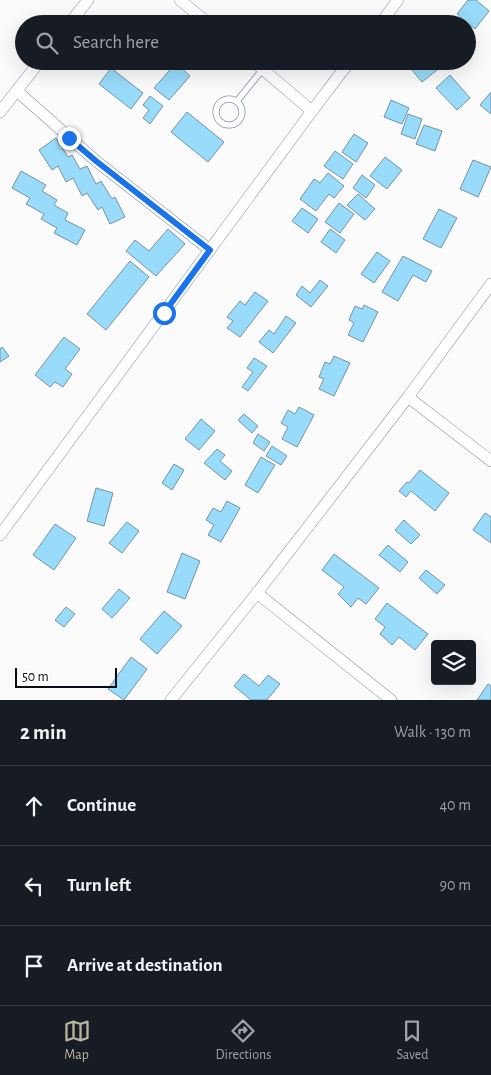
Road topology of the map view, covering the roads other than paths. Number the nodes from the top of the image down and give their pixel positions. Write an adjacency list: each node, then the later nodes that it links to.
1 (88, 0): 4 (street)
2 (180, 0): 5 (street)
3 (398, 0): 6 (street)
4 (76, 15)
5 (198, 15)
6 (387, 15)
7 (33, 70): 11 (street)
8 (262, 70): 12 (lane)
9 (264, 70): 13 (street)
10 (343, 70): 13 (street)
11 (17, 91): 14 (street); 15 (street)
12 (237, 101): 12 (lane)
13 (312, 110): 15 (street)
14 (0, 112)
15 (210, 250): 19 (street)
16 (491, 284): 17 (street)
17 (408, 398): 18 (street); 20 (street)
18 (491, 461)
19 (0, 535)
20 (257, 593): 21 (street); 22 (street)
21 (171, 700)
22 (391, 700)

